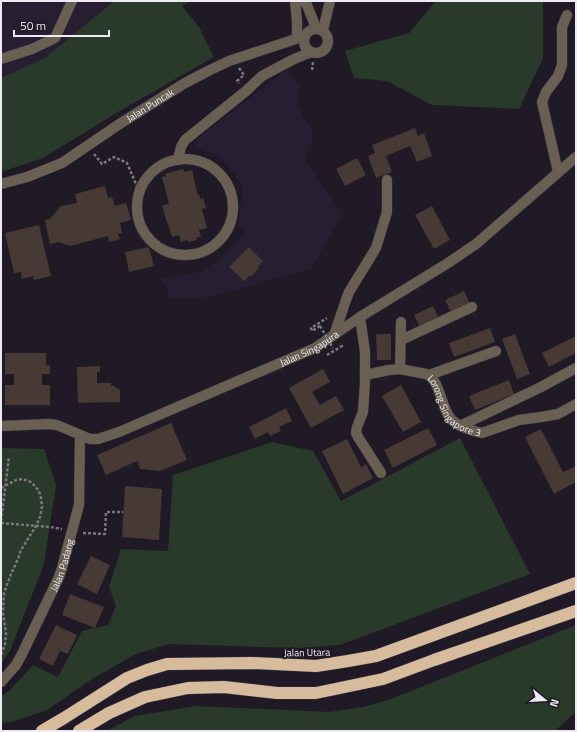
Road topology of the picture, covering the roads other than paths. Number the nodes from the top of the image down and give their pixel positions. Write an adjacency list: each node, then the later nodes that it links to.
1 (72, 1): 9 (street)
2 (295, 1): 7 (street)
3 (303, 1): 6 (street)
4 (330, 1): 6 (street)
5 (567, 16): 12 (street)
6 (319, 29): 7 (street, Jalan Puncak); 8 (street)
7 (301, 37): 8 (street); 14 (street, Jalan Puncak)
8 (311, 52): 11 (street)
9 (1, 59)
10 (576, 157): 12 (street, Jalan Singapura)
11 (178, 160): 11 (street)
12 (558, 172): 16 (street, Jalan Singapura)
13 (387, 180): 18 (street)
14 (1, 184)
15 (472, 307): 19 (street)
16 (360, 317): 18 (street, Jalan Singapura); 23 (street)
17 (401, 322): 19 (street)
18 (334, 335): 28 (street, Jalan Singapura)
19 (401, 340): 22 (street)
20 (496, 351): 24 (street)
21 (576, 368): 27 (street)
22 (400, 369): 23 (street, Lorong Singapore 3); 24 (street, Lorong Singapore 3)
23 (365, 375): 29 (street)
24 (429, 375): 27 (street, Lorong Singapore 3)
25 (576, 404): 27 (street, Lorong Singapore 3)
26 (1, 426): 28 (street, Jalan Singapura)
27 (460, 426)
28 (80, 435): 32 (street, Jalan Padang)
29 (381, 474)
30 (576, 583): 33 (highway, Jalan Utara)
31 (576, 611): 34 (highway)
32 (1, 682)
33 (42, 731)
34 (79, 731)

